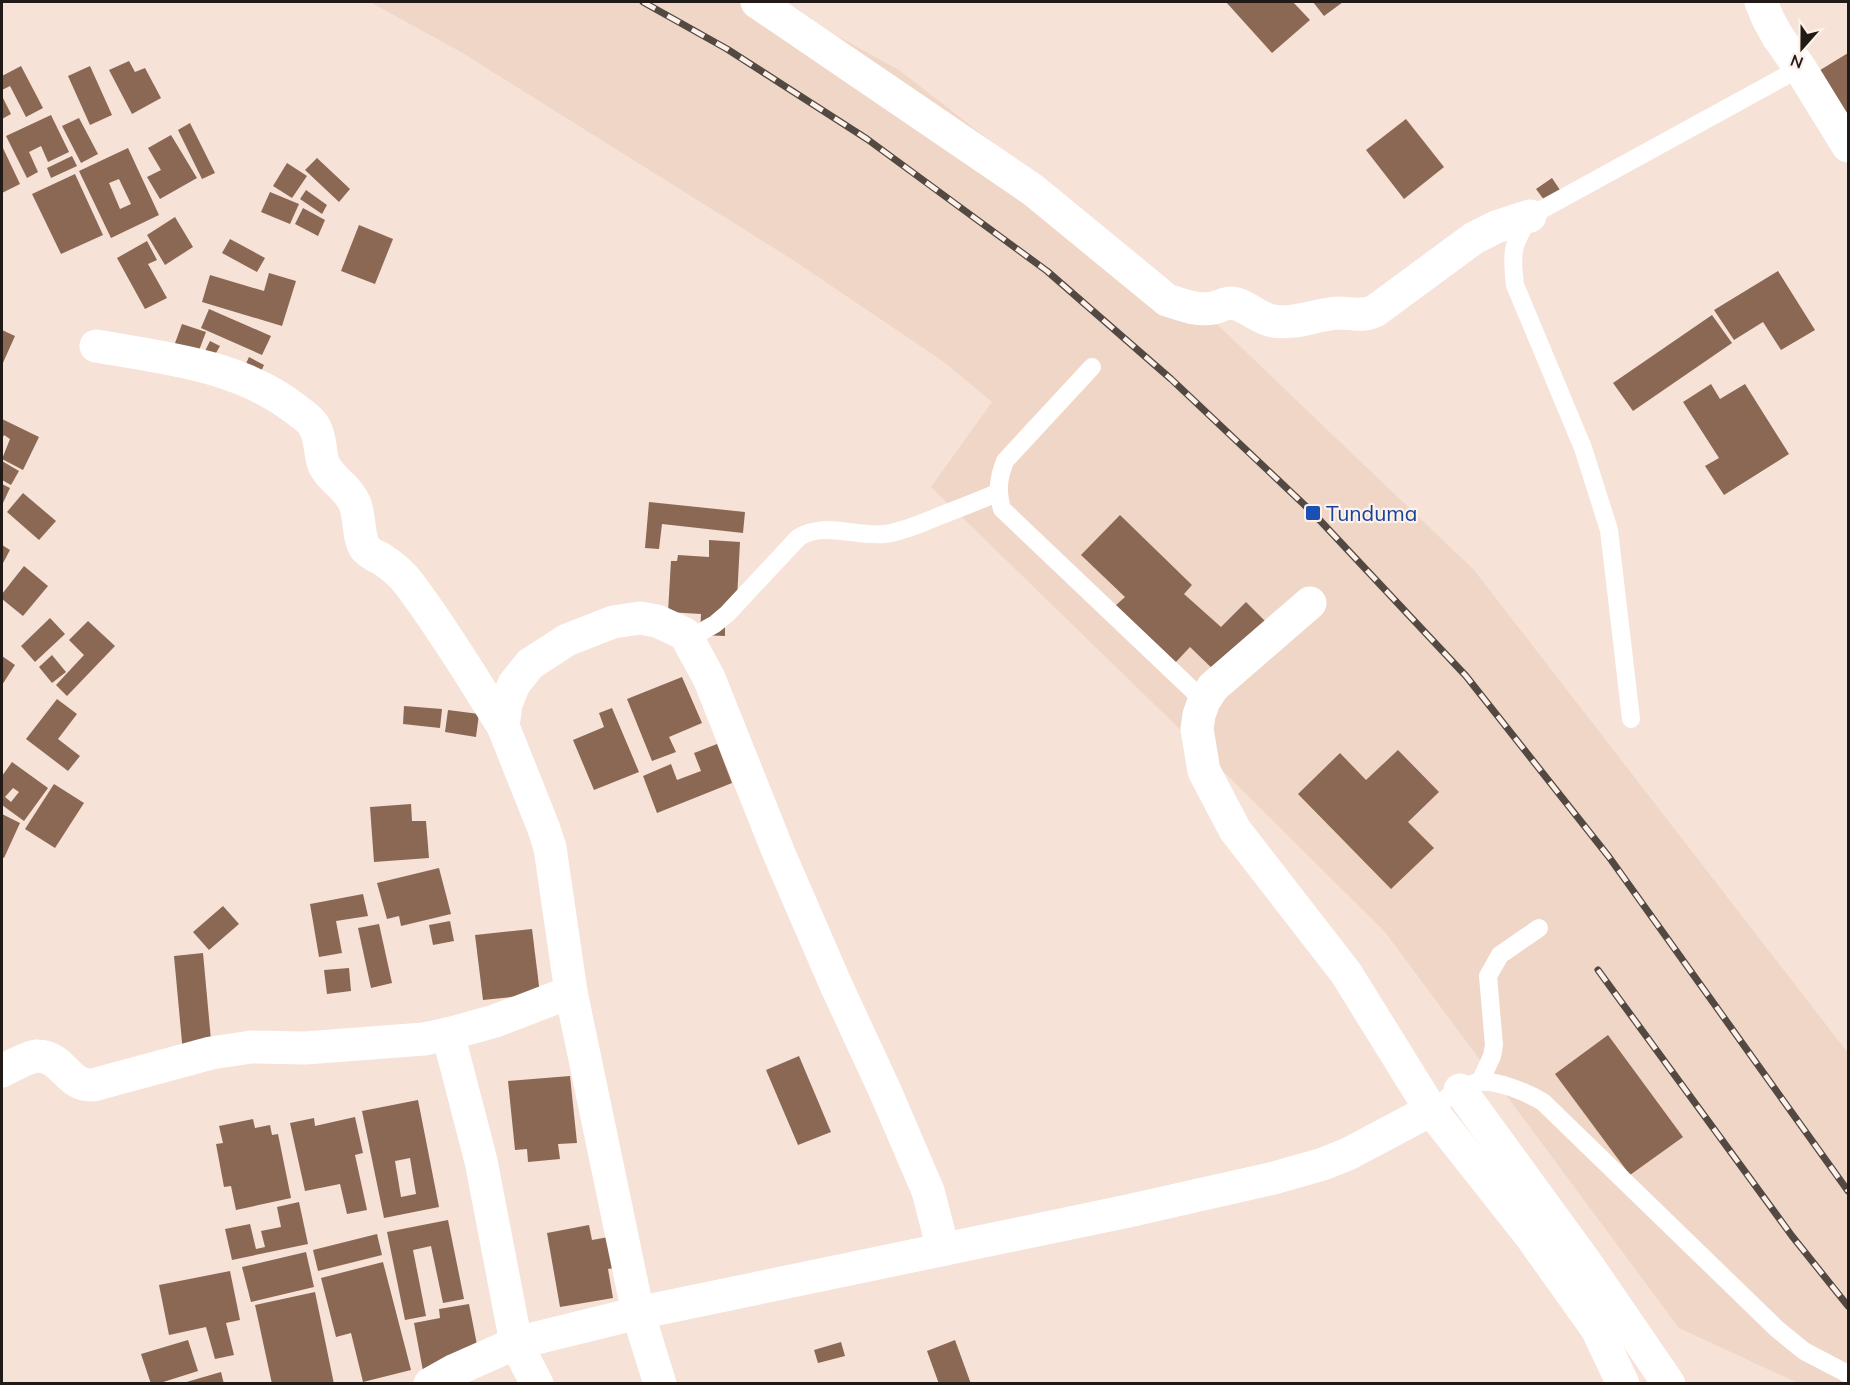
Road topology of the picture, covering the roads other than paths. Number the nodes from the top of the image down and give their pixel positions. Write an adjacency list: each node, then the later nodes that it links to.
1 (757, 2): 5 (street)
2 (1761, 2): 3 (street)
3 (1800, 68): 4 (street); 5 (lane)
4 (1848, 146)
5 (1530, 216): 12 (lane)
6 (96, 346): 13 (street)
7 (1092, 367): 8 (lane)
8 (998, 493): 10 (lane); 11 (lane)
9 (1310, 603): 11 (street)
10 (685, 634): 13 (street); 20 (street)
11 (1204, 701): 19 (street)
12 (1631, 719)
13 (503, 726): 15 (street)
14 (1539, 928): 18 (lane)
15 (571, 992): 16 (street); 21 (street)
16 (448, 1034): 17 (street); 22 (street)
17 (2, 1071)
18 (1470, 1086): 19 (lane); 23 (lane); 28 (street)
19 (1431, 1110): 20 (street); 27 (street)
20 (943, 1249): 21 (street)
21 (638, 1313): 22 (street); 26 (street)
22 (516, 1343): 24 (street); 25 (street)
23 (1848, 1374)
24 (430, 1383)
25 (537, 1383)
26 (660, 1383)
27 (1623, 1383)
28 (1669, 1383)

